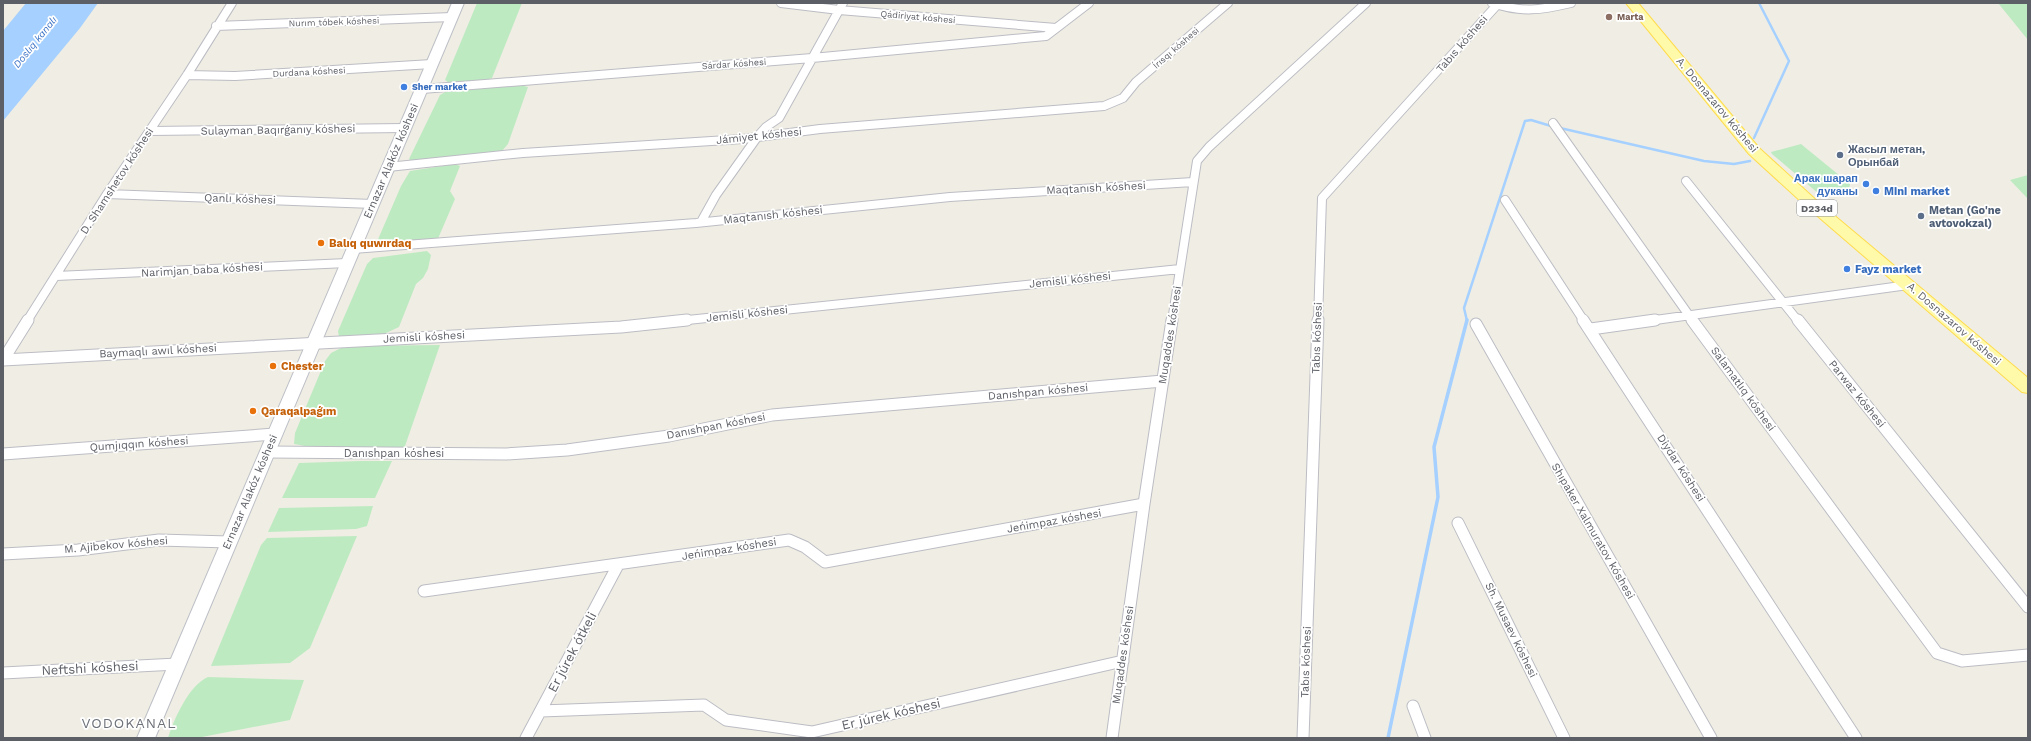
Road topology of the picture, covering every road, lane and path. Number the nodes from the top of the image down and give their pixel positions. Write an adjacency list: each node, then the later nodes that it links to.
1 (232, 3): 12 (street, D. Shamshetov kóshesi)
2 (458, 3): 11 (main road, Ernazar Alakóz kóshesi)
3 (781, 3): 10 (street, Qádiriyat kóshesi)
4 (1090, 3): 13 (street)
5 (1228, 3): 18 (street, Írısqı kóshesi)
6 (1366, 3): 25 (street, Muqaddes kóshesi)
7 (1571, 3): 9 (street)
8 (1632, 3): 34 (main road, A. Dosnazarov kóshesi / D234d)
9 (1494, 4): 62 (street, Tabıs kóshesi)
10 (841, 6): 13 (street, Qádiriyat kóshesi); 14 (street)
11 (452, 18): 12 (street, Nurım tóbek kóshesi); 15 (main road, Ernazar Alakóz kóshesi)
12 (216, 26): 16 (street, D. Shamshetov kóshesi)
13 (1056, 28): 14 (street, Sárdar kóshesi)
14 (812, 58): 17 (street, Sárdar kóshesi); 22 (street)
15 (432, 64): 16 (street, Durdana kóshesi); 17 (main road, Ernazar Alakóz kóshesi)
16 (187, 74): 21 (street, D. Shamshetov kóshesi)
17 (422, 89): 20 (main road, Ernazar Alakóz kóshesi)
18 (1127, 96): 22 (street, Jámiyet kóshesi)
19 (1553, 123): 36 (street, Salamatlıq kóshesi)
20 (405, 128): 21 (street, Sulayman Baqırǵanıy kóshesi); 23 (main road, Ernazar Alakóz kóshesi)
21 (150, 131): 26 (street, D. Shamshetov kóshesi)
22 (758, 136): 23 (street, Jámiyet kóshesi); 29 (street)
23 (388, 167): 28 (main road, Ernazar Alakóz kóshesi)
24 (1686, 181): 35 (street, Parwaz kóshesi)
25 (1193, 182): 29 (street, Maqtanısh kóshesi); 32 (street, Muqaddes kóshesi)
26 (107, 194): 28 (street, Qanlı kóshesi); 33 (street, D. Shamshetov kóshesi)
27 (1505, 200): 38 (street, Diydar kóshesi)
28 (373, 204): 30 (main road, Ernazar Alakóz kóshesi)
29 (701, 222): 30 (street, Maqtanısh kóshesi)
30 (353, 249): 31 (main road, Ernazar Alakóz kóshesi)
31 (347, 263): 33 (street, Narimjan baba kóshesi); 39 (main road, Ernazar Alakóz kóshesi)
32 (1180, 269): 39 (street, Jemisli kóshesi); 41 (street, Muqaddes kóshesi)
33 (56, 276): 40 (street, D. Shamshetov kóshesi)
34 (1908, 285): 35 (street); 42 (main road, A. Dosnazarov kóshesi / D234d)
35 (1782, 302): 36 (street); 52 (street, Parwaz kóshesi)
36 (1688, 314): 38 (street); 53 (street, Salamatlıq kóshesi)
37 (1476, 324): 65 (street, Shıpaker Xalmuratov kóshesi)
38 (1591, 329): 66 (street, Diydar kóshesi)
39 (313, 343): 40 (street, Baymaqlı awıl kóshesi); 43 (main road, Ernazar Alakóz kóshesi)
40 (3, 360)
41 (1163, 381): 44 (street, Danıshpan kóshesi); 46 (street, Muqaddes kóshesi)
42 (2028, 387)
43 (275, 434): 44 (main road, Ernazar Alakóz kóshesi); 45 (street, Qumjıqqın kóshesi)
44 (268, 452): 48 (main road, Ernazar Alakóz kóshesi)
45 (3, 454)
46 (1144, 504): 50 (street, Jeńimpaz kóshesi); 54 (street, Muqaddes kóshesi)
47 (1458, 523): 64 (street, Sh. Musaev kóshesi)
48 (229, 542): 49 (street, M. Ajibekov kóshesi); 55 (main road, Ernazar Alakóz kóshesi)
49 (3, 554)
50 (618, 565): 51 (street, Jeńimpaz kóshesi); 58 (street, Er júrek ótkeli)
51 (424, 591)
52 (2028, 606)
53 (2028, 655)
54 (1122, 661): 58 (street, Er júrek kóshesi); 61 (street, Muqaddes kóshesi)
55 (177, 664): 56 (street, Neftshi kóshesi); 59 (main road, Ernazar Alakóz kóshesi)
56 (3, 673)
57 (1413, 706): 63 (street)
58 (541, 711): 60 (street, Er júrek ótkeli)
59 (146, 738)
60 (526, 738)
61 (1112, 738)
62 (1303, 738)
63 (1425, 738)
64 (1564, 738)
65 (1711, 738)
66 (1856, 738)

